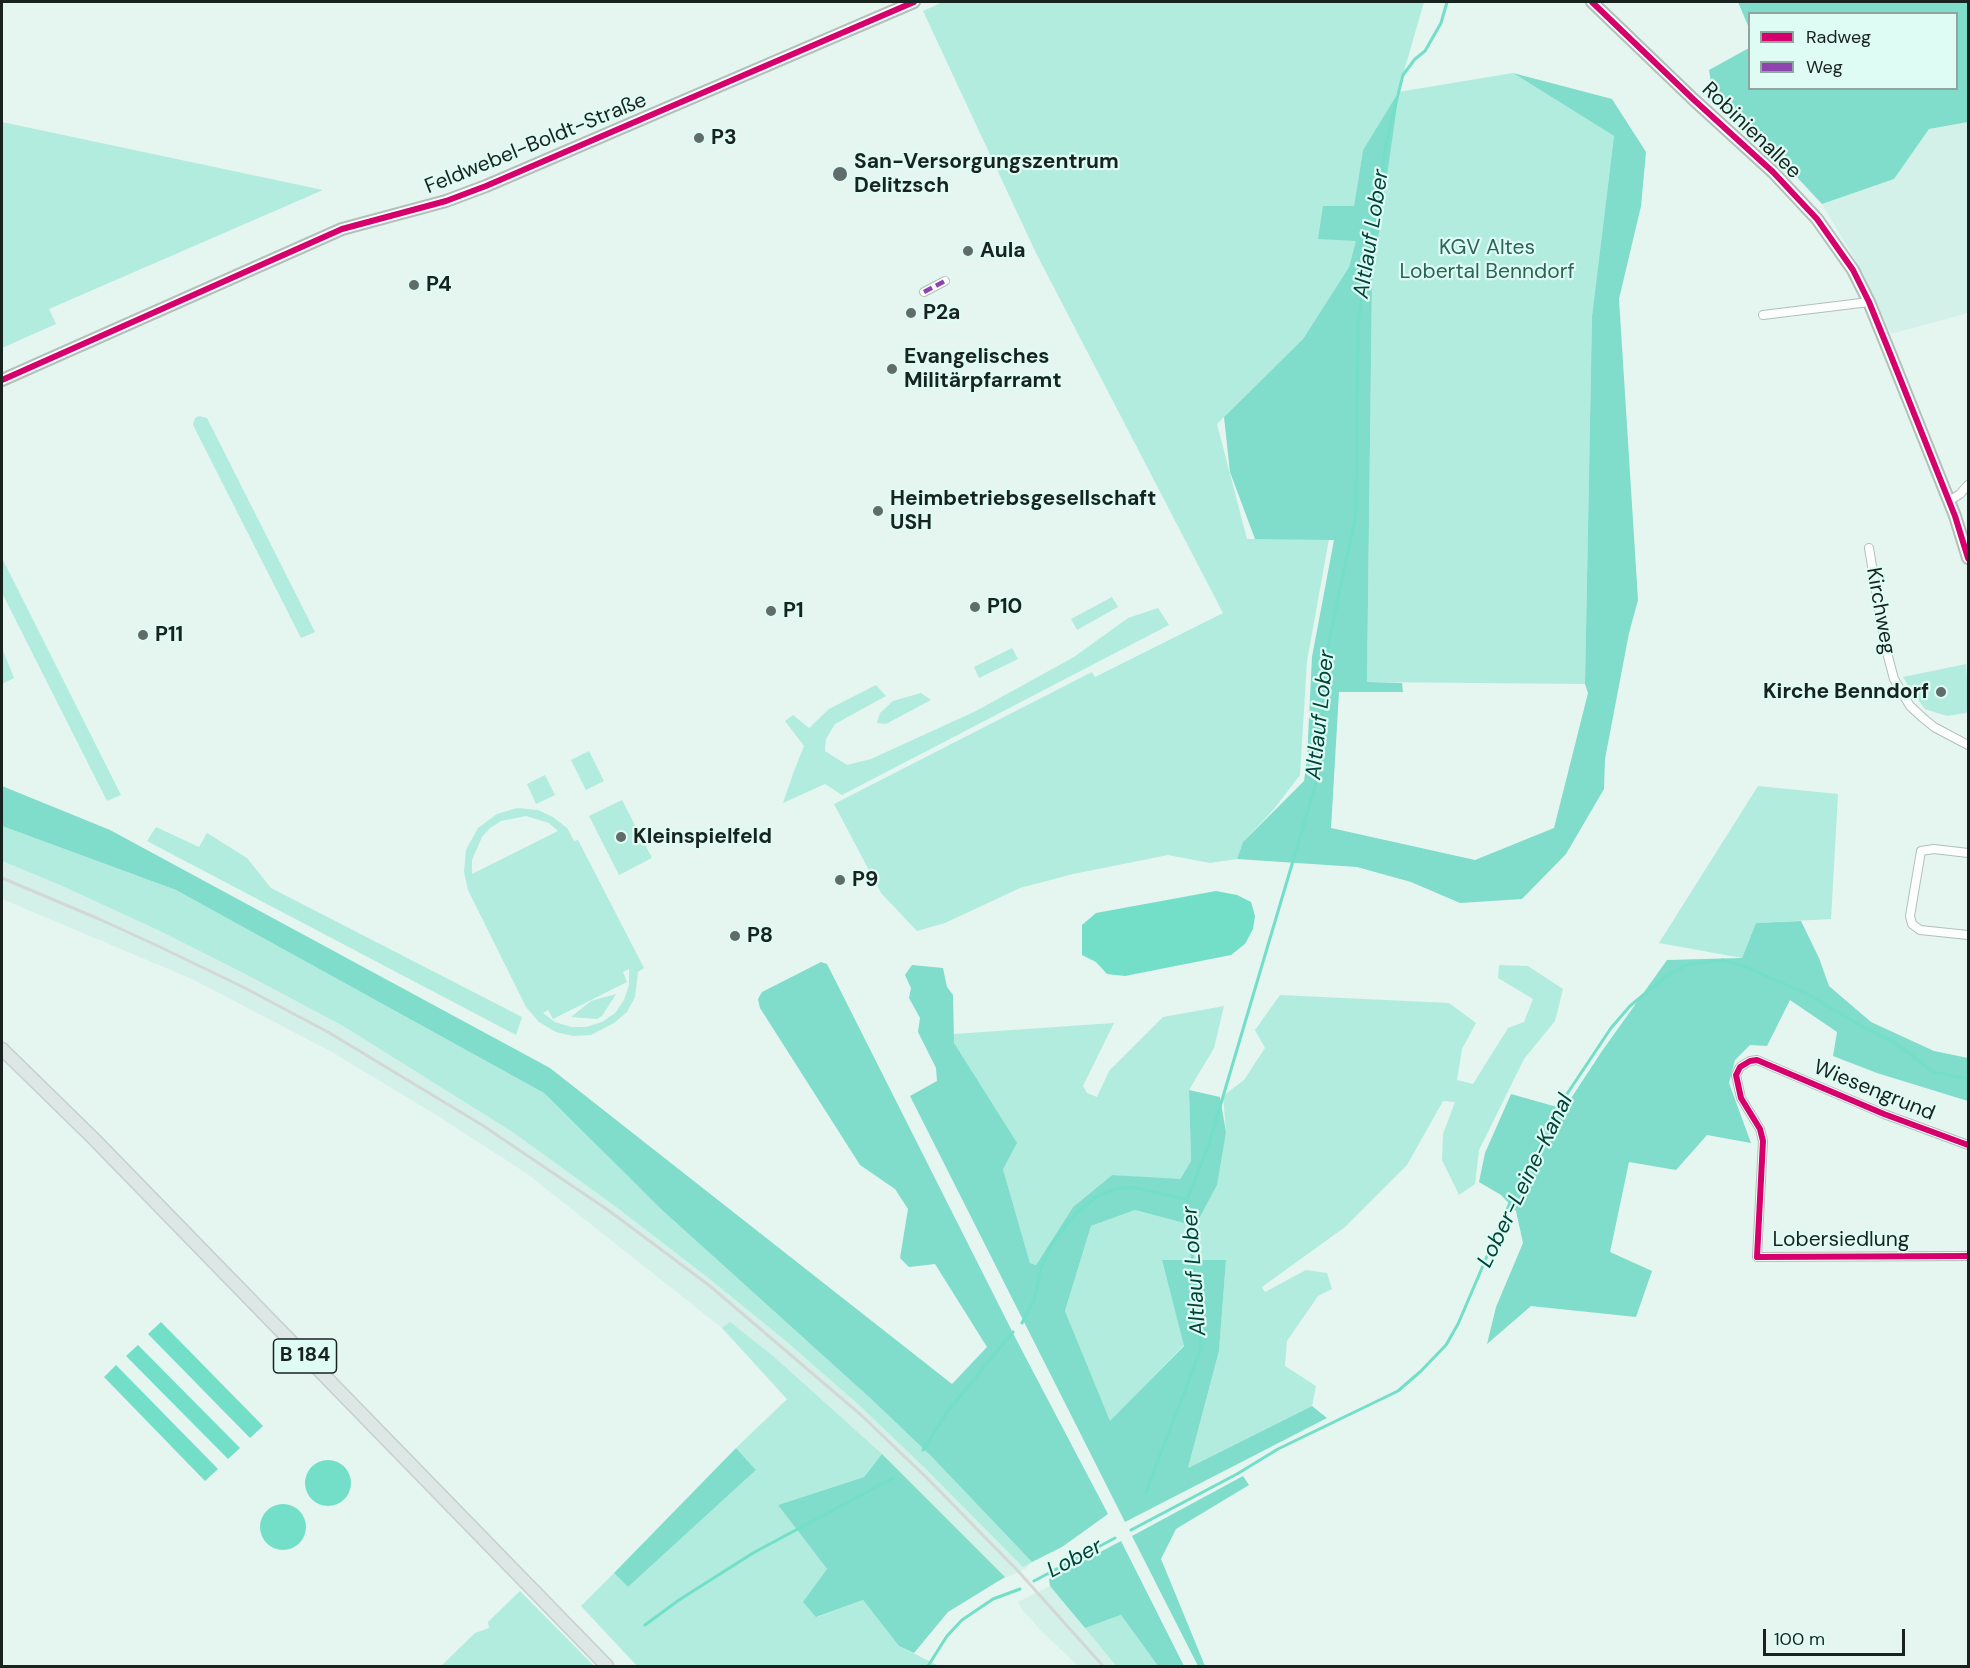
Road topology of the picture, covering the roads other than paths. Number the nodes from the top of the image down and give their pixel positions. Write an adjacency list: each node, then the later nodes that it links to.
1 (914, 2): 7 (street, Feldwebel-Boldt-Straße)
2 (1592, 2): 5 (street, Robinienallee)
3 (945, 281): 4 (street)
4 (924, 292)
5 (1869, 302): 6 (street); 9 (street, Robinienallee)
6 (1763, 315)
7 (2, 380)
8 (1968, 485): 9 (street)
9 (1949, 501): 11 (street, Robinienallee)
10 (1869, 548): 12 (street, Kirchweg)
11 (1968, 558)
12 (1968, 745)
13 (1968, 853): 14 (street)
14 (1968, 935)
15 (2, 1049): 19 (main road, B 184)
16 (1769, 1064): 17 (street, Wiesengrund); 18 (street, Lobersiedlung)
17 (1968, 1145)
18 (1968, 1256)
19 (607, 1666)

